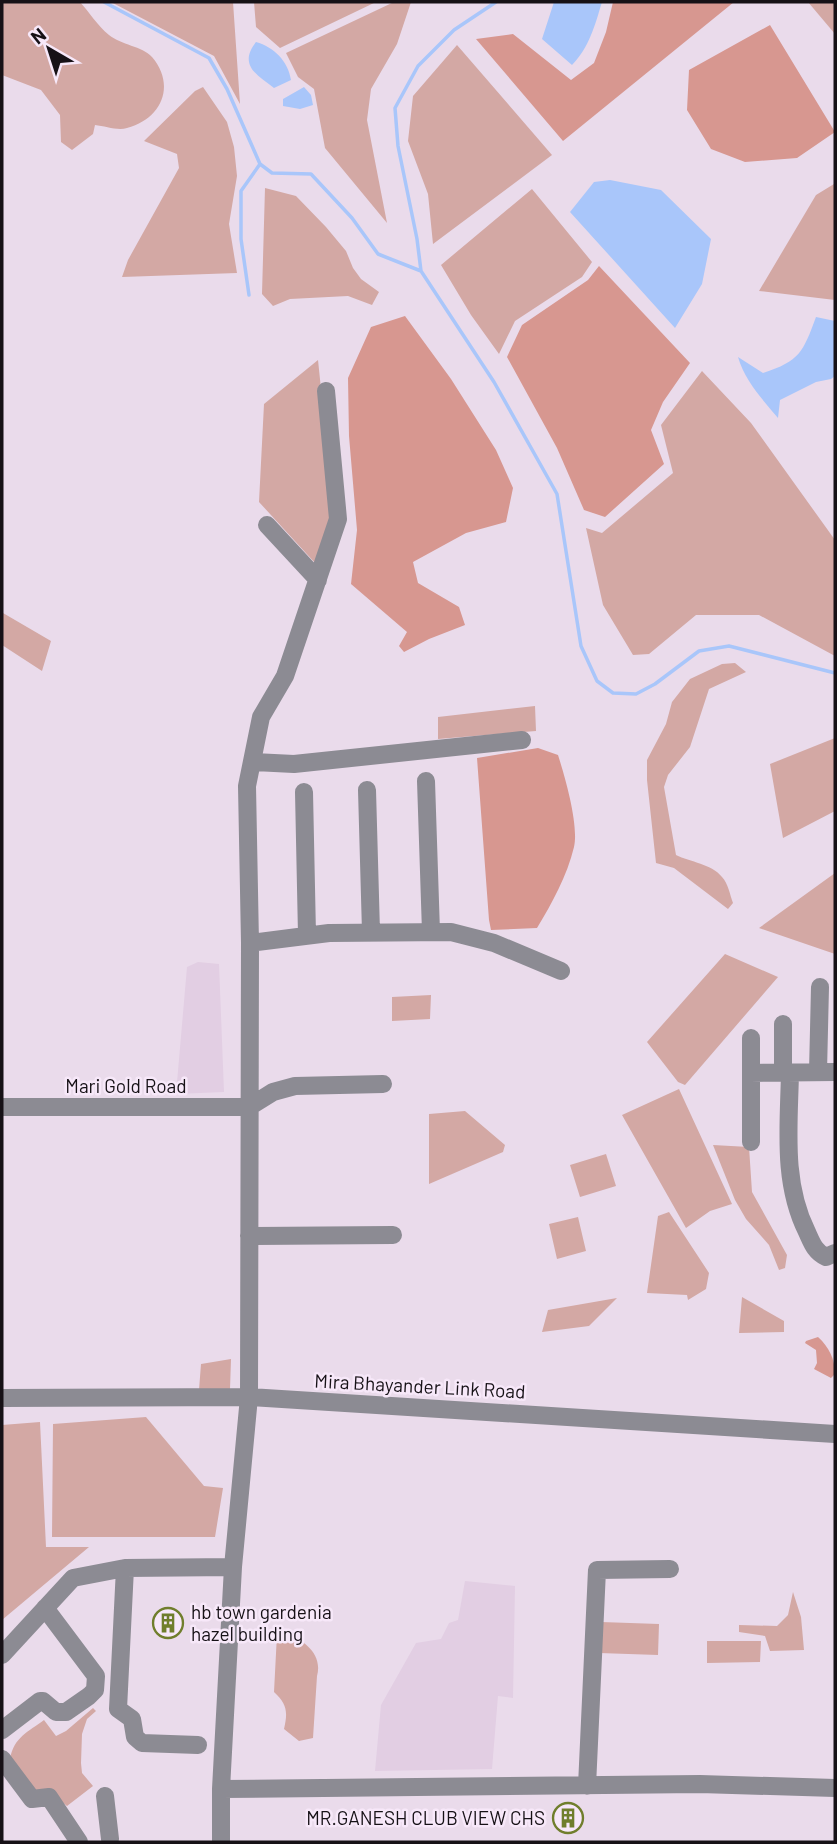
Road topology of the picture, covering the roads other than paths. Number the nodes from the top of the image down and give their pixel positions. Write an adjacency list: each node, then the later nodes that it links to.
1 (326, 391): 3 (street)
2 (267, 526): 3 (street)
3 (318, 580): 5 (street)
4 (522, 740): 5 (street)
5 (253, 762): 12 (street)
6 (426, 781): 10 (street)
7 (367, 790): 9 (street)
8 (304, 792): 11 (street)
9 (371, 932): 10 (street); 11 (street)
10 (432, 932): 13 (street)
11 (307, 936): 12 (street)
12 (250, 943): 22 (street)
13 (561, 971)
14 (820, 987): 18 (street)
15 (783, 1024): 17 (street)
16 (751, 1038): 19 (street)
17 (786, 1072): 18 (street); 19 (street); 26 (street)
18 (826, 1072)
19 (751, 1073): 23 (street)
20 (383, 1084): 22 (street)
21 (2, 1107): 22 (street, Mari Gold Road)
22 (249, 1107): 25 (street)
23 (751, 1142)
24 (393, 1235): 25 (street)
25 (249, 1236): 27 (street)
26 (835, 1254)
27 (249, 1396): 28 (street, Mira Bhayander Link Road); 29 (street, Mira Bhayander Link Road); 30 (street)
28 (2, 1398)
29 (835, 1434)
30 (233, 1567): 31 (street); 40 (street)
31 (125, 1569): 33 (street); 36 (street)
32 (670, 1569): 38 (street)
33 (45, 1608): 34 (street); 35 (street)
34 (2, 1656)
35 (2, 1730)
36 (198, 1745)
37 (2, 1759): 43 (street)
38 (587, 1786): 39 (street); 40 (street)
39 (835, 1788)
40 (221, 1789): 44 (street)
41 (105, 1796): 42 (street)
42 (108, 1841)
43 (79, 1842)
44 (221, 1842)

